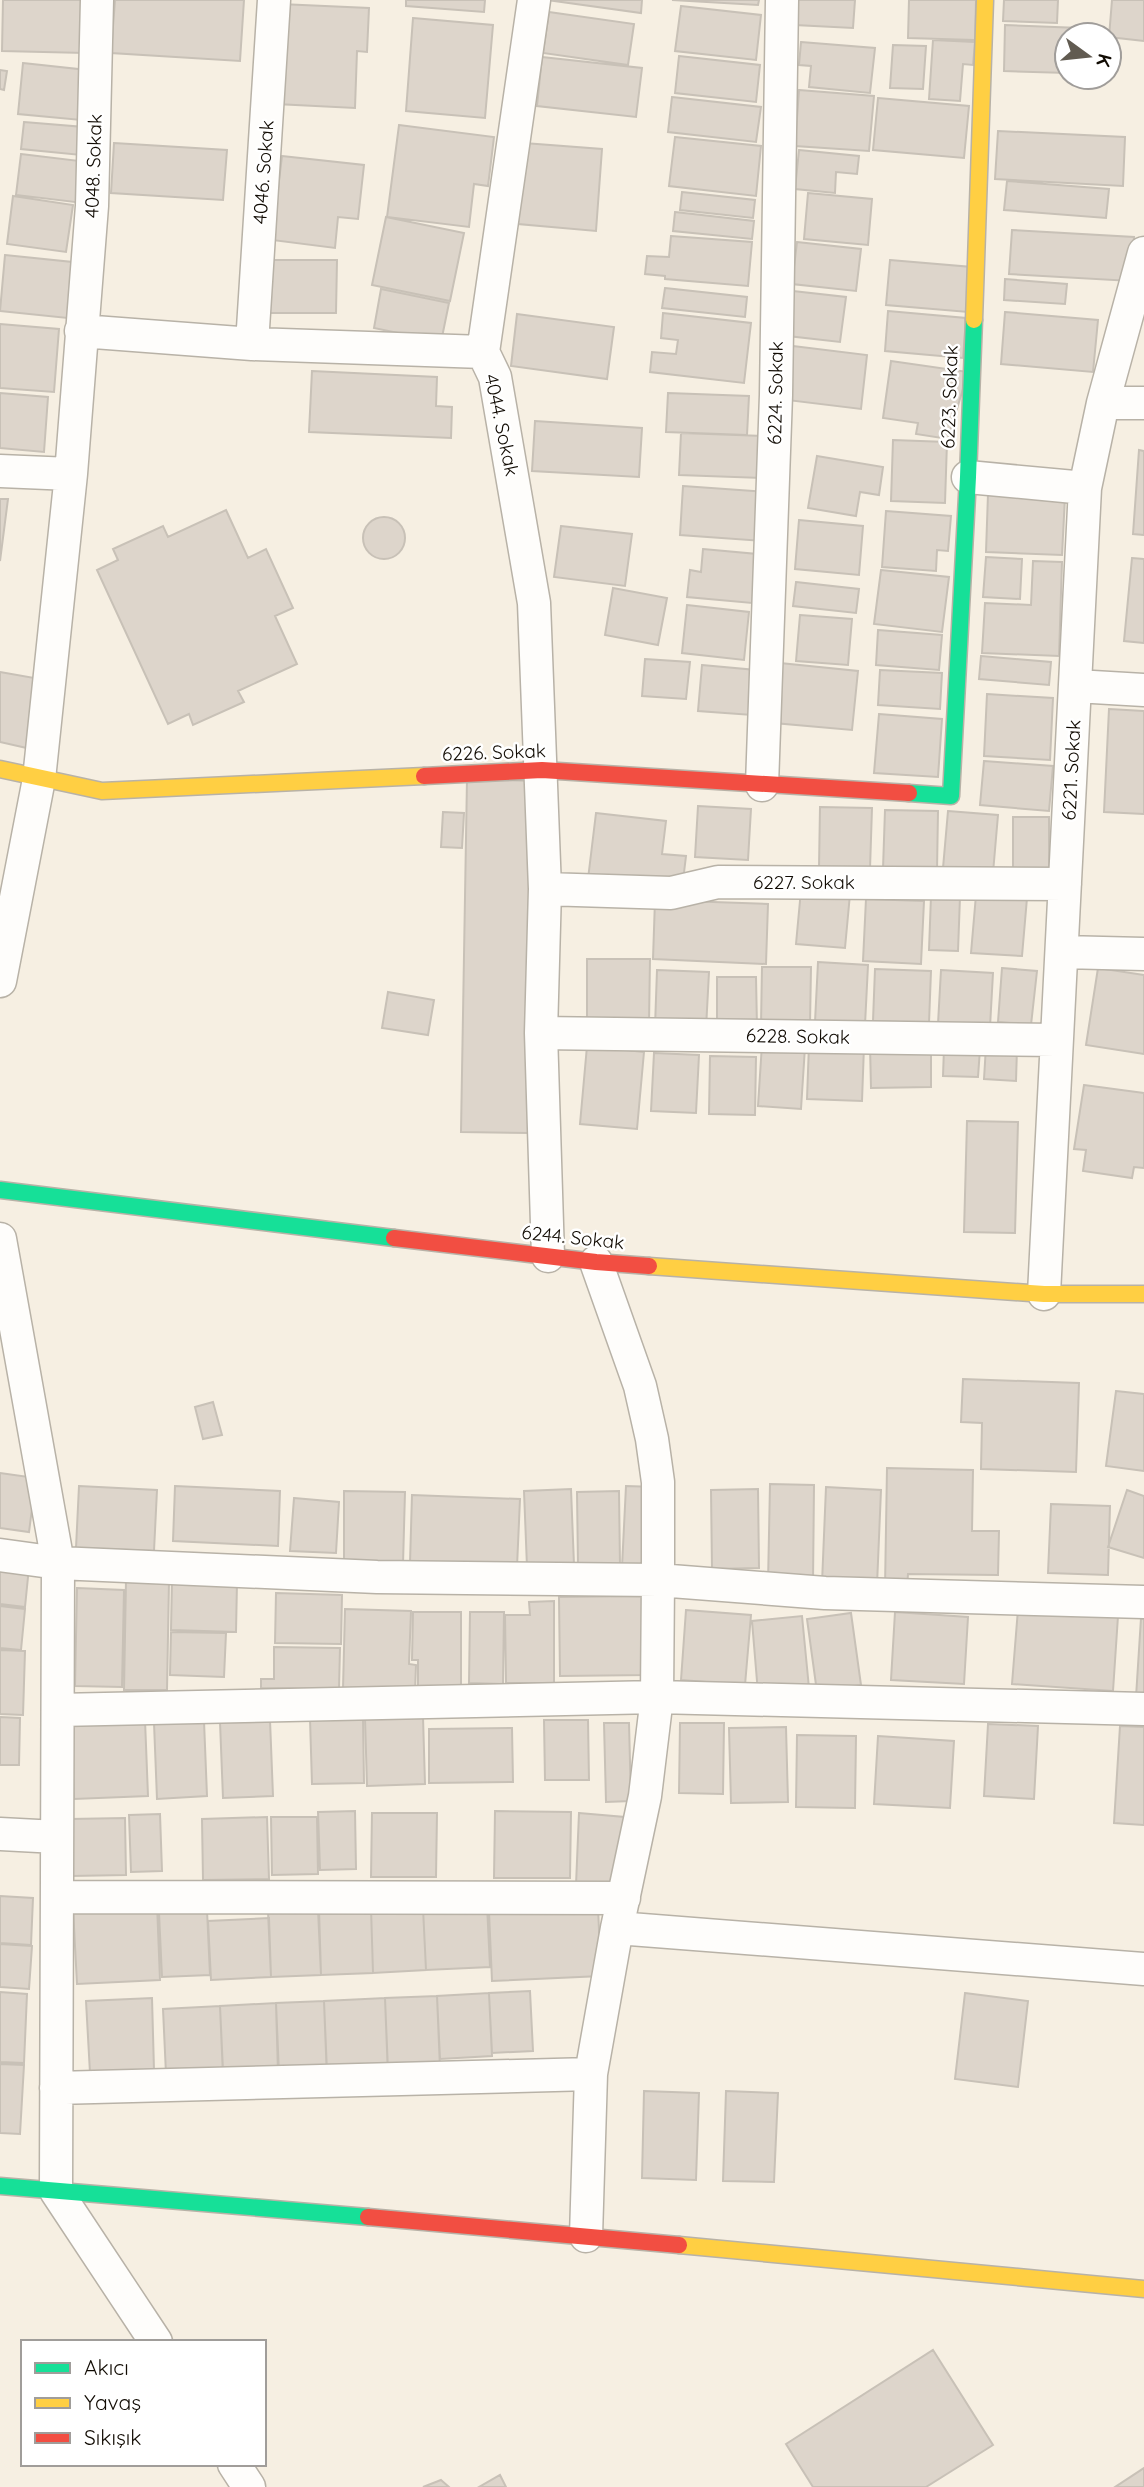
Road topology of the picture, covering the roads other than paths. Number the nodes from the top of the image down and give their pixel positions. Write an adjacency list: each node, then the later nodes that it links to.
1 (97, 0): 7 (street, 4048. Sokak)
2 (274, 0): 8 (street, 4046. Sokak)
3 (534, 0): 9 (street, 4044. Sokak)
4 (782, 0): 21 (street, 6224. Sokak)
5 (985, 0): 14 (street, 6223. Sokak)
6 (1144, 253): 10 (street, 6221. Sokak)
7 (81, 331): 8 (street); 13 (street, 4048. Sokak)
8 (252, 344): 9 (street)
9 (483, 352): 19 (street, 4044. Sokak)
10 (1103, 403): 11 (street); 15 (street, 6221. Sokak)
11 (1144, 403)
12 (0, 471): 13 (street)
13 (71, 474): 20 (street, 4048. Sokak)
14 (968, 477): 15 (street); 22 (street, 6223. Sokak)
15 (1084, 488): 16 (street, 6221. Sokak)
16 (1076, 686): 17 (street); 23 (street, 6221. Sokak)
17 (1144, 690)
18 (0, 769): 20 (street, 6226. Sokak)
19 (542, 770): 20 (street, 6226. Sokak); 21 (street, 6226. Sokak); 24 (street, 4044. Sokak)
20 (39, 779): 27 (street, 4048. Sokak)
21 (762, 785): 22 (street, 6226. Sokak)
22 (951, 796)
23 (1065, 884): 24 (street, 6227. Sokak); 25 (street, 6221. Sokak)
24 (545, 890): 28 (street, 4044. Sokak)
25 (1062, 952): 26 (street); 29 (street, 6221. Sokak)
26 (1144, 954)
27 (0, 981)
28 (541, 1033): 29 (street, 6228. Sokak); 32 (street, 4044. Sokak)
29 (1055, 1040): 34 (street, 6221. Sokak)
30 (0, 1190): 32 (street, 6244. Sokak)
31 (0, 1239): 37 (street)
32 (548, 1256): 33 (street, 6244. Sokak)
33 (596, 1262): 34 (street, 6244. Sokak); 38 (street)
34 (1044, 1294): 35 (street, 6244. Sokak)
35 (1144, 1294)
36 (0, 1555): 37 (street)
37 (58, 1563): 38 (street); 42 (street)
38 (658, 1580): 39 (street); 40 (street)
39 (1144, 1602)
40 (657, 1697): 41 (street); 42 (street); 46 (street)
41 (1144, 1709)
42 (58, 1710): 44 (street)
43 (0, 1834): 44 (street)
44 (57, 1837): 45 (street)
45 (57, 1897): 46 (street); 50 (street)
46 (624, 1898): 47 (street)
47 (617, 1928): 48 (street); 49 (street)
48 (1144, 1969)
49 (591, 2074): 50 (street); 53 (street)
50 (55, 2088): 52 (street)
51 (0, 2186): 52 (street)
52 (56, 2191): 53 (street); 55 (street)
53 (586, 2236): 54 (street)
54 (1144, 2289)
55 (155, 2340)
56 (235, 2466): 57 (street)
57 (249, 2487)

